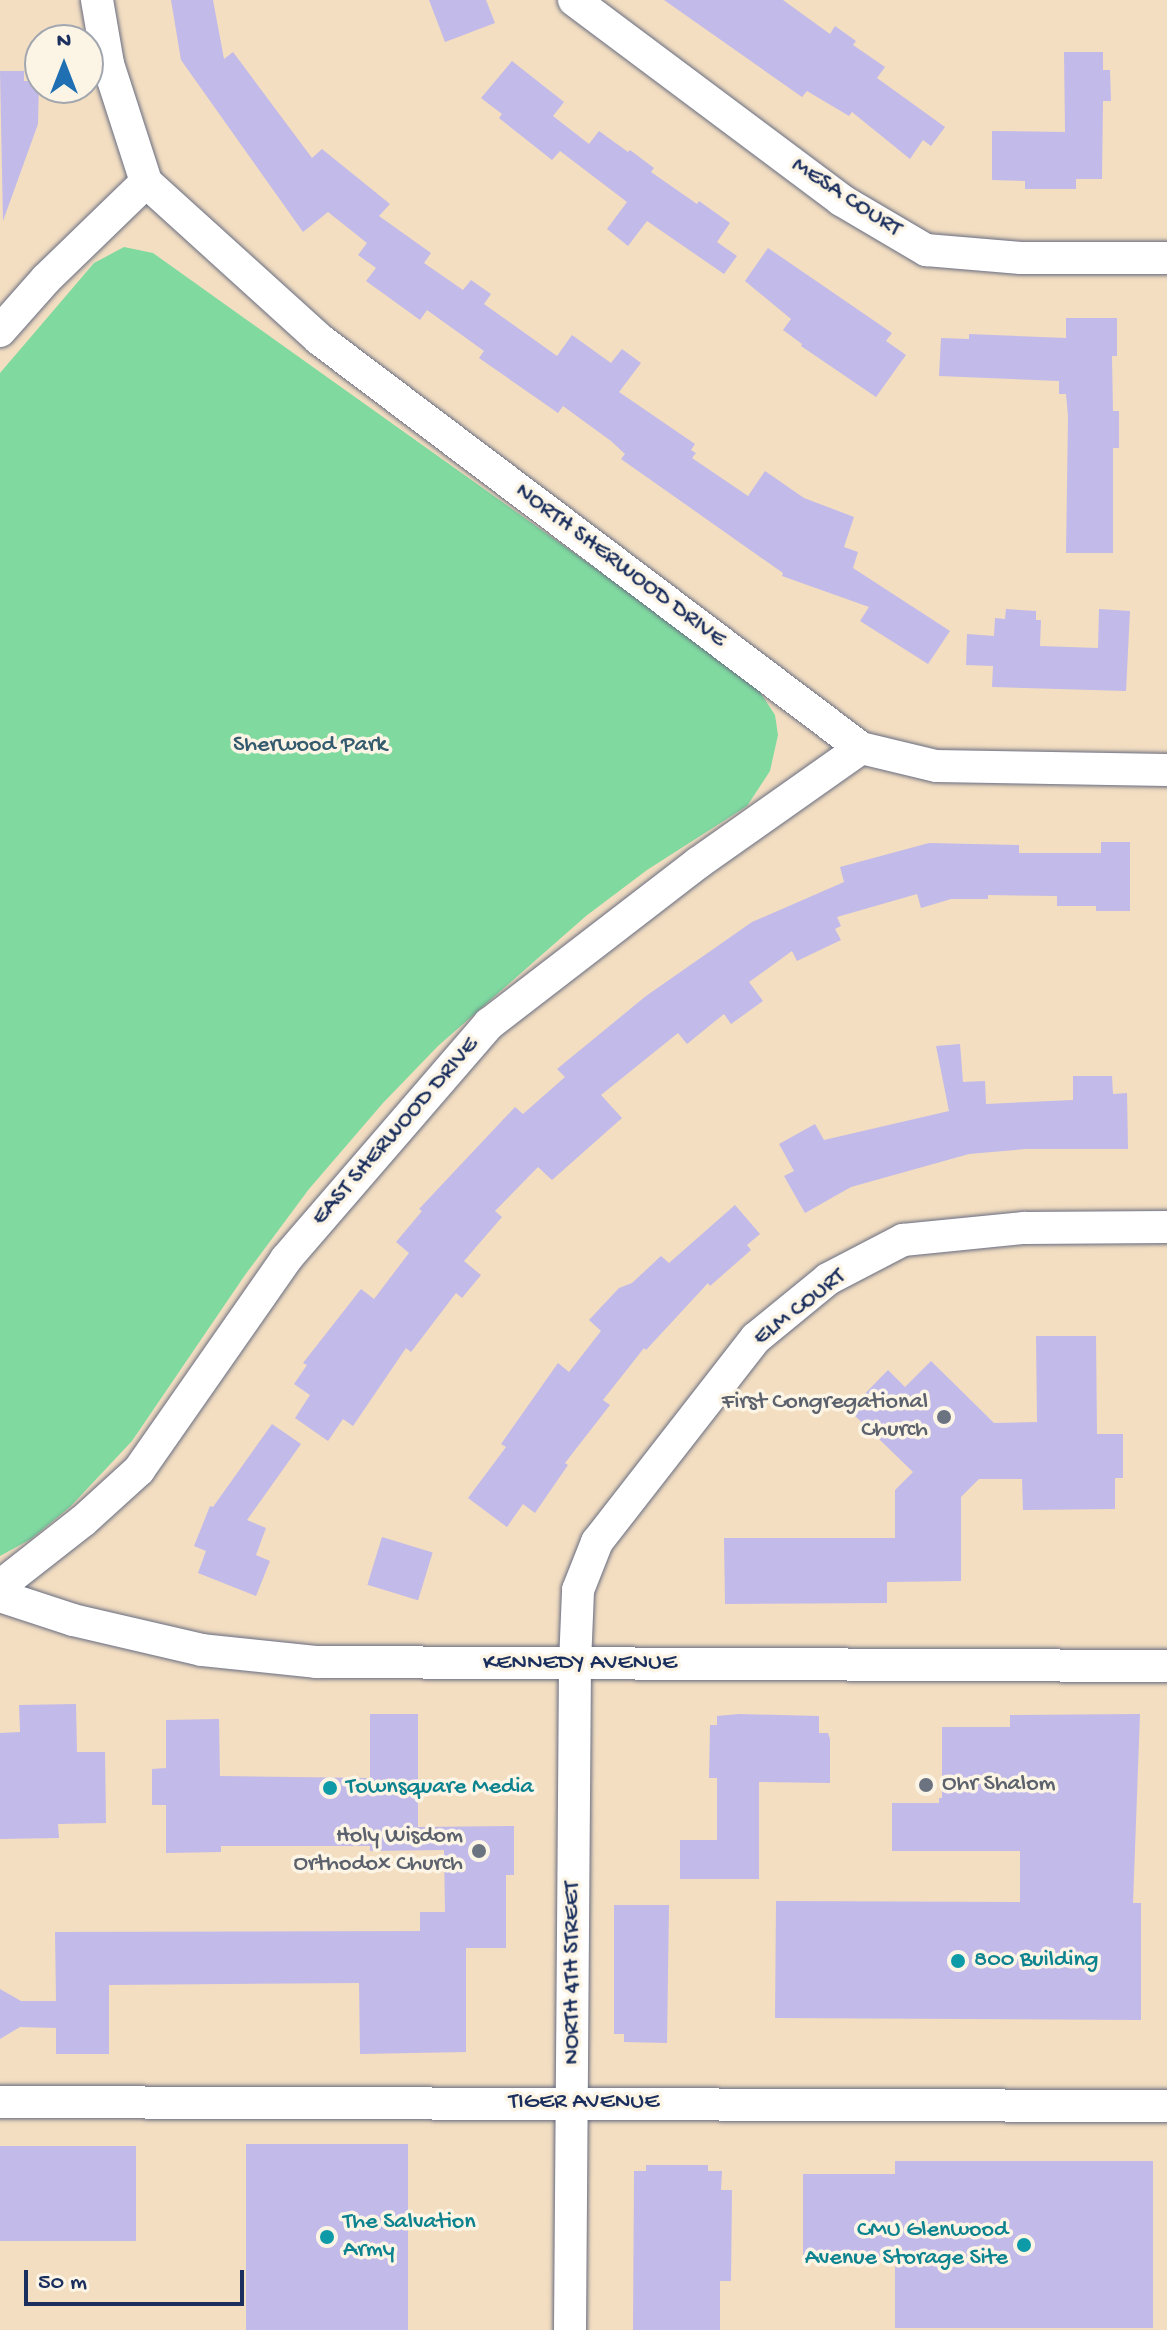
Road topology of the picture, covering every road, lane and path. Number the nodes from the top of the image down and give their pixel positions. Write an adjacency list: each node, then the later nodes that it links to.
1 (97, 0): 3 (street)
2 (574, 0): 4 (street, MESA COURT)
3 (146, 182): 5 (street); 6 (street, NORTH SHERWOOD DRIVE)
4 (1167, 258)
5 (0, 331)
6 (861, 748): 7 (street, NORTH SHERWOOD DRIVE); 9 (street, EAST SHERWOOD DRIVE)
7 (1167, 770)
8 (1167, 1227): 11 (street, ELM COURT)
9 (0, 1586)
10 (0, 1596): 11 (street, KENNEDY AVENUE)
11 (575, 1663): 12 (street, KENNEDY AVENUE); 14 (street, NORTH 4TH STREET)
12 (1167, 1666)
13 (0, 2102): 14 (street, TIGER AVENUE)
14 (571, 2103): 15 (street, TIGER AVENUE); 16 (street, NORTH 4TH STREET)
15 (1167, 2106)
16 (570, 2330)

